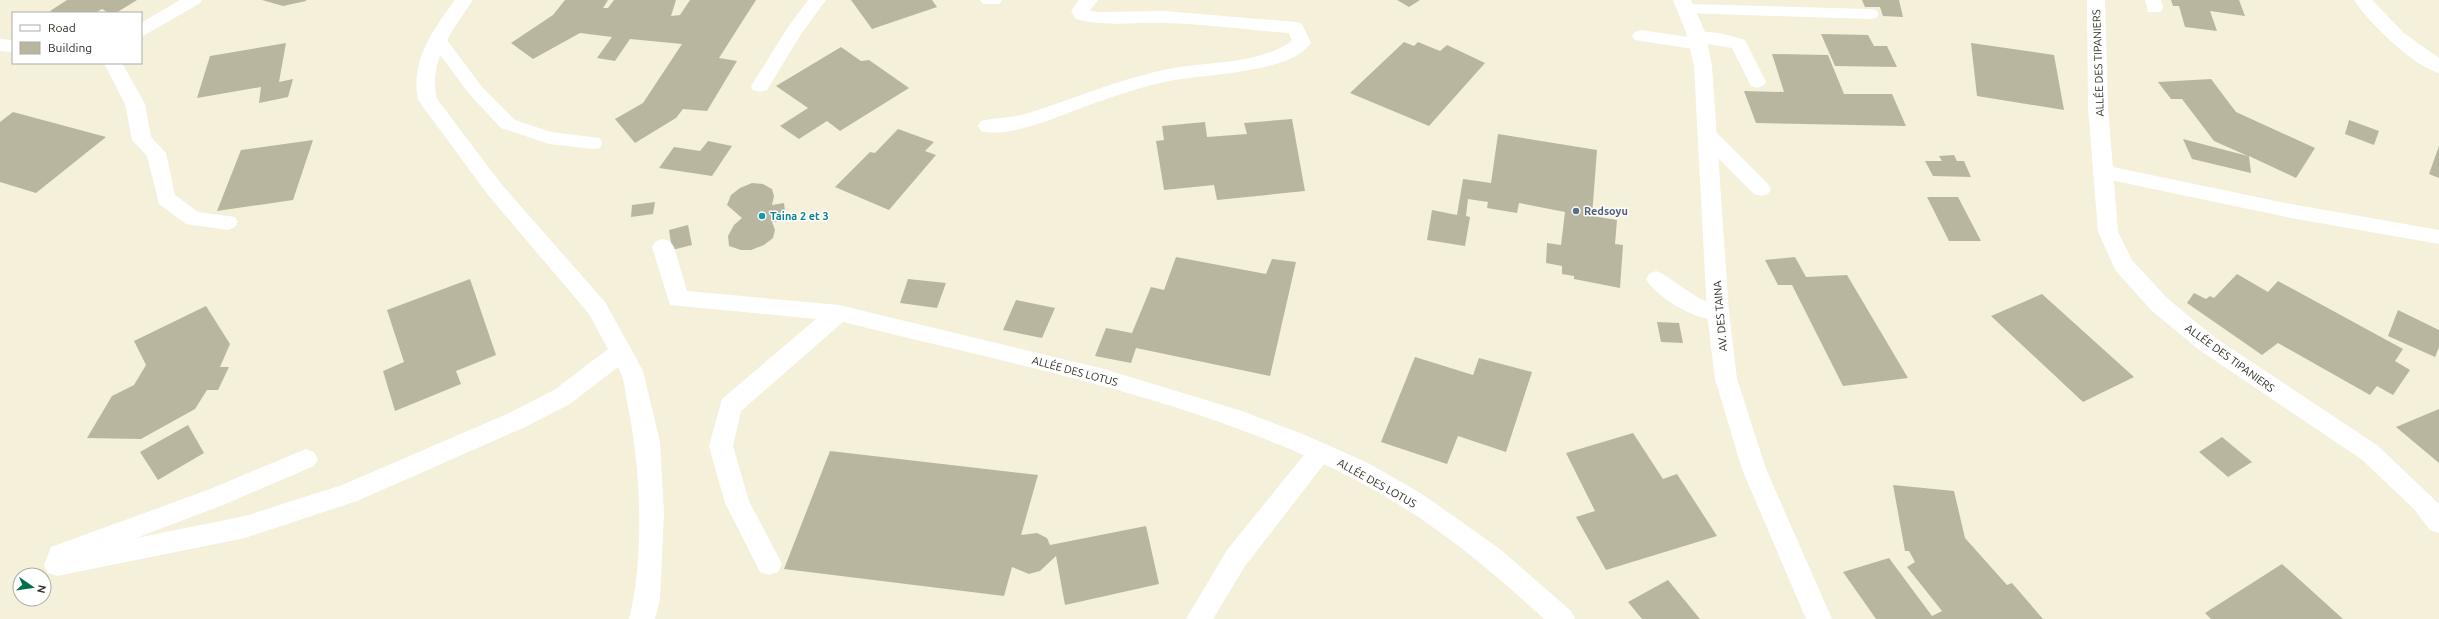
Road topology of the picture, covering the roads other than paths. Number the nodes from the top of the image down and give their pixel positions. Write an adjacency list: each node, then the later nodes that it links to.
1 (193, 0): 11 (street)
2 (464, 0): 13 (street)
3 (817, 0): 20 (street)
4 (989, 0): 5 (street)
5 (993, 0)
6 (1089, 0): 21 (street)
7 (2096, 0): 24 (street, ALLÉE DES TIPANIERS)
8 (2363, 0): 18 (street)
9 (1685, 5): 10 (lane); 14 (street, AV. DES TAINA)
10 (1870, 14)
11 (142, 30)
12 (1640, 36): 14 (lane)
13 (438, 40): 23 (lane); 32 (street)
14 (1698, 40): 19 (lane); 22 (street, AV. DES TAINA)
15 (0, 45): 16 (street)
16 (12, 46)
17 (114, 64): 26 (street)
18 (2439, 67)
19 (1757, 82)
20 (760, 86)
21 (988, 126)
22 (1709, 137): 25 (lane); 31 (street, AV. DES TAINA)
23 (593, 143)
24 (2103, 172): 27 (lane); 35 (street, ALLÉE DES TIPANIERS)
25 (1761, 189)
26 (228, 222)
27 (2439, 237)
28 (663, 247): 30 (street, ALLÉE DES LOTUS)
29 (1656, 279): 31 (lane)
30 (839, 313): 33 (street, ALLÉE DES LOTUS); 37 (street)
31 (1718, 313): 41 (street, AV. DES TAINA)
32 (621, 352): 34 (street); 38 (street)
33 (1320, 452): 39 (lane); 40 (street, ALLÉE DES LOTUS)
34 (306, 459)
35 (2431, 507): 36 (street, ALLÉE DES TIPANIERS)
36 (2439, 522)
37 (769, 564)
38 (642, 619)
39 (1198, 619)
40 (1562, 619)
41 (1819, 619)

